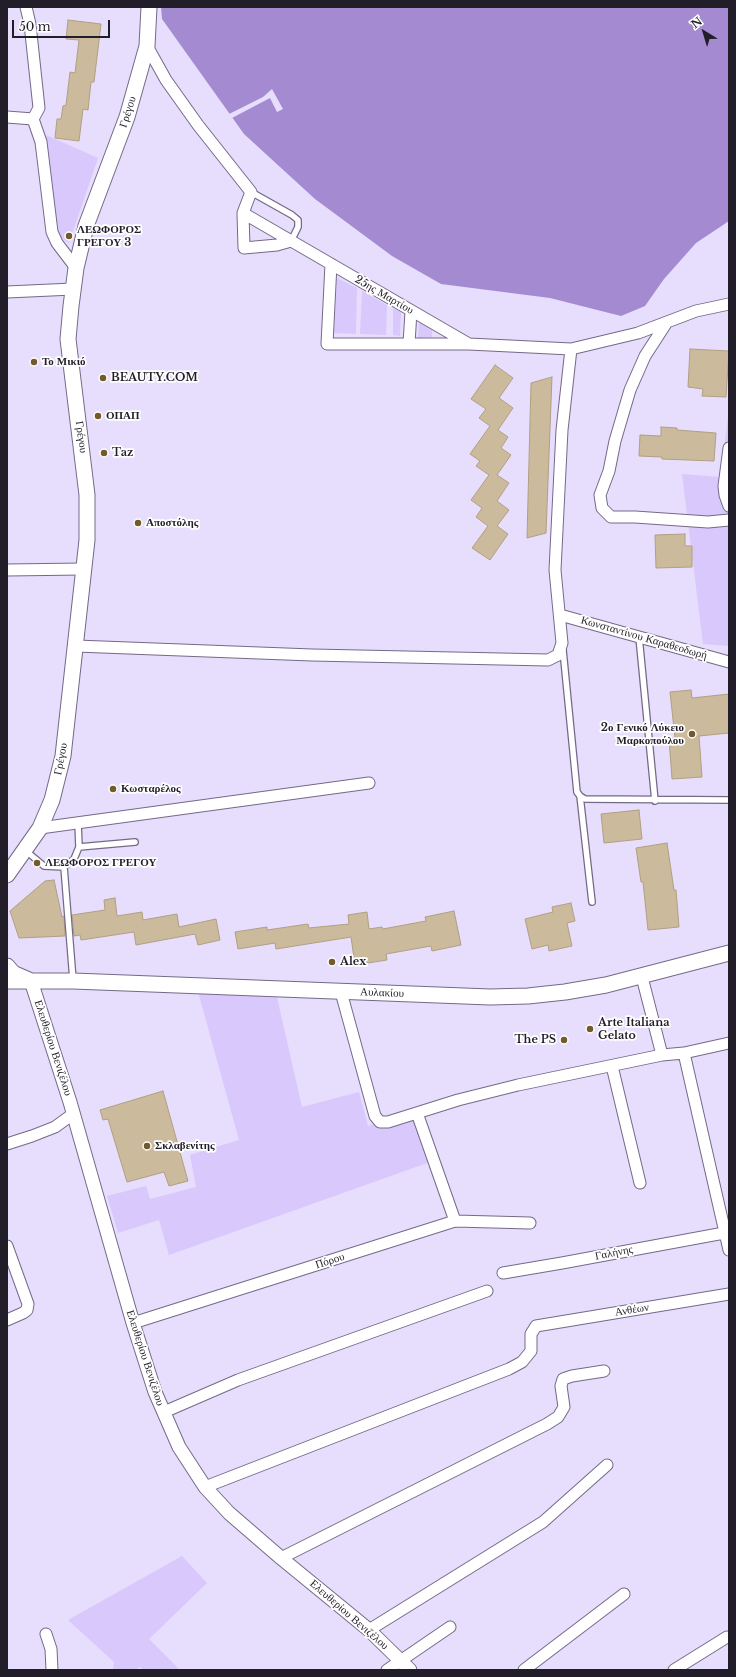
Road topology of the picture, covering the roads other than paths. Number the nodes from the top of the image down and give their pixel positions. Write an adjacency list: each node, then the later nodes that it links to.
1 (26, 7): 5 (street)
2 (149, 7): 3 (main road, Γρέγου)
3 (147, 46): 6 (street); 10 (main road, Γρέγου)
4 (7, 117): 5 (street)
5 (33, 119): 10 (street)
6 (251, 192): 7 (street); 8 (lane)
7 (243, 213): 8 (street, 25ης Μαρτίου); 8 (street)
8 (291, 241): 9 (street, 25ης Μαρτίου)
9 (331, 264): 14 (street, 25ης Μαρτίου); 16 (street)
10 (76, 268): 11 (main road, Γρέγου)
11 (73, 289): 12 (street); 22 (main road, Γρέγου)
12 (7, 292)
13 (729, 304): 15 (street, 25ης Μαρτίου)
14 (411, 311): 16 (street); 17 (street, 25ης Μαρτίου)
15 (667, 322): 18 (street, 25ης Μαρτίου); 21 (street)
16 (409, 344): 17 (street)
17 (469, 344): 18 (street, 25ης Μαρτίου)
18 (571, 349): 24 (street)
19 (729, 448): 20 (street)
20 (729, 506)
21 (729, 520)
22 (83, 569): 23 (street); 27 (main road, Γρέγου)
23 (7, 570)
24 (560, 615): 25 (street, Κωνσταντίνου Καραθεοδωρή); 26 (street)
25 (639, 637): 28 (street, Κωνσταντίνου Καραθεοδωρή); 31 (lane)
26 (562, 643): 27 (street); 30 (lane)
27 (76, 646): 34 (main road, Γρέγου)
28 (729, 662)
29 (369, 783): 33 (street)
30 (580, 796): 31 (lane); 40 (lane)
31 (655, 800): 32 (lane)
32 (729, 800)
33 (78, 823): 34 (street); 36 (lane)
34 (40, 828): 37 (main road, Γρέγου)
35 (135, 842): 36 (lane)
36 (78, 847): 38 (lane)
37 (26, 851): 38 (lane); 39 (main road, Γρέγου)
38 (64, 867): 46 (lane)
39 (9, 872)
40 (592, 902)
41 (729, 953): 43 (main road, Αυλακίου)
42 (7, 966): 45 (main road, Αυλακίου)
43 (642, 977): 47 (main road, Αυλακίου); 50 (street)
44 (7, 981): 45 (main road, Αυλακίου)
45 (31, 981): 46 (main road, Αυλακίου); 53 (street, Ελευθερίου Βενιζέλου)
46 (73, 981): 47 (main road, Αυλακίου)
47 (341, 992): 52 (street)
48 (729, 1043): 49 (street)
49 (684, 1053): 50 (street); 58 (street)
50 (662, 1055): 51 (street)
51 (612, 1066): 52 (street); 55 (street)
52 (417, 1113): 56 (street)
53 (73, 1114): 54 (street); 65 (street, Ελευθερίου Βενιζέλου)
54 (7, 1144)
55 (640, 1182)
56 (455, 1221): 57 (street, Πόρου); 65 (street, Πόρου)
57 (530, 1223)
58 (724, 1232): 60 (street); 61 (street, Γαλήνης)
59 (7, 1246): 64 (street)
60 (729, 1250)
61 (503, 1273)
62 (488, 1291): 67 (street)
63 (729, 1294): 69 (street, Ανθέων)
64 (7, 1320)
65 (133, 1323): 67 (street, Ελευθερίου Βενιζέλου)
66 (604, 1371): 70 (street)
67 (164, 1412): 69 (street, Ελευθερίου Βενιζέλου)
68 (607, 1465): 73 (street)
69 (205, 1487): 70 (street, Ελευθερίου Βενιζέλου)
70 (281, 1558): 73 (street, Ελευθερίου Βενιζέλου)
71 (624, 1594): 79 (street)
72 (450, 1627): 76 (street)
73 (368, 1630): 76 (street, Ελευθερίου Βενιζέλου)
74 (46, 1634): 77 (street)
75 (727, 1637): 80 (street)
76 (406, 1666): 78 (street)
77 (52, 1670)
78 (387, 1670)
79 (524, 1670)
80 (674, 1670)

